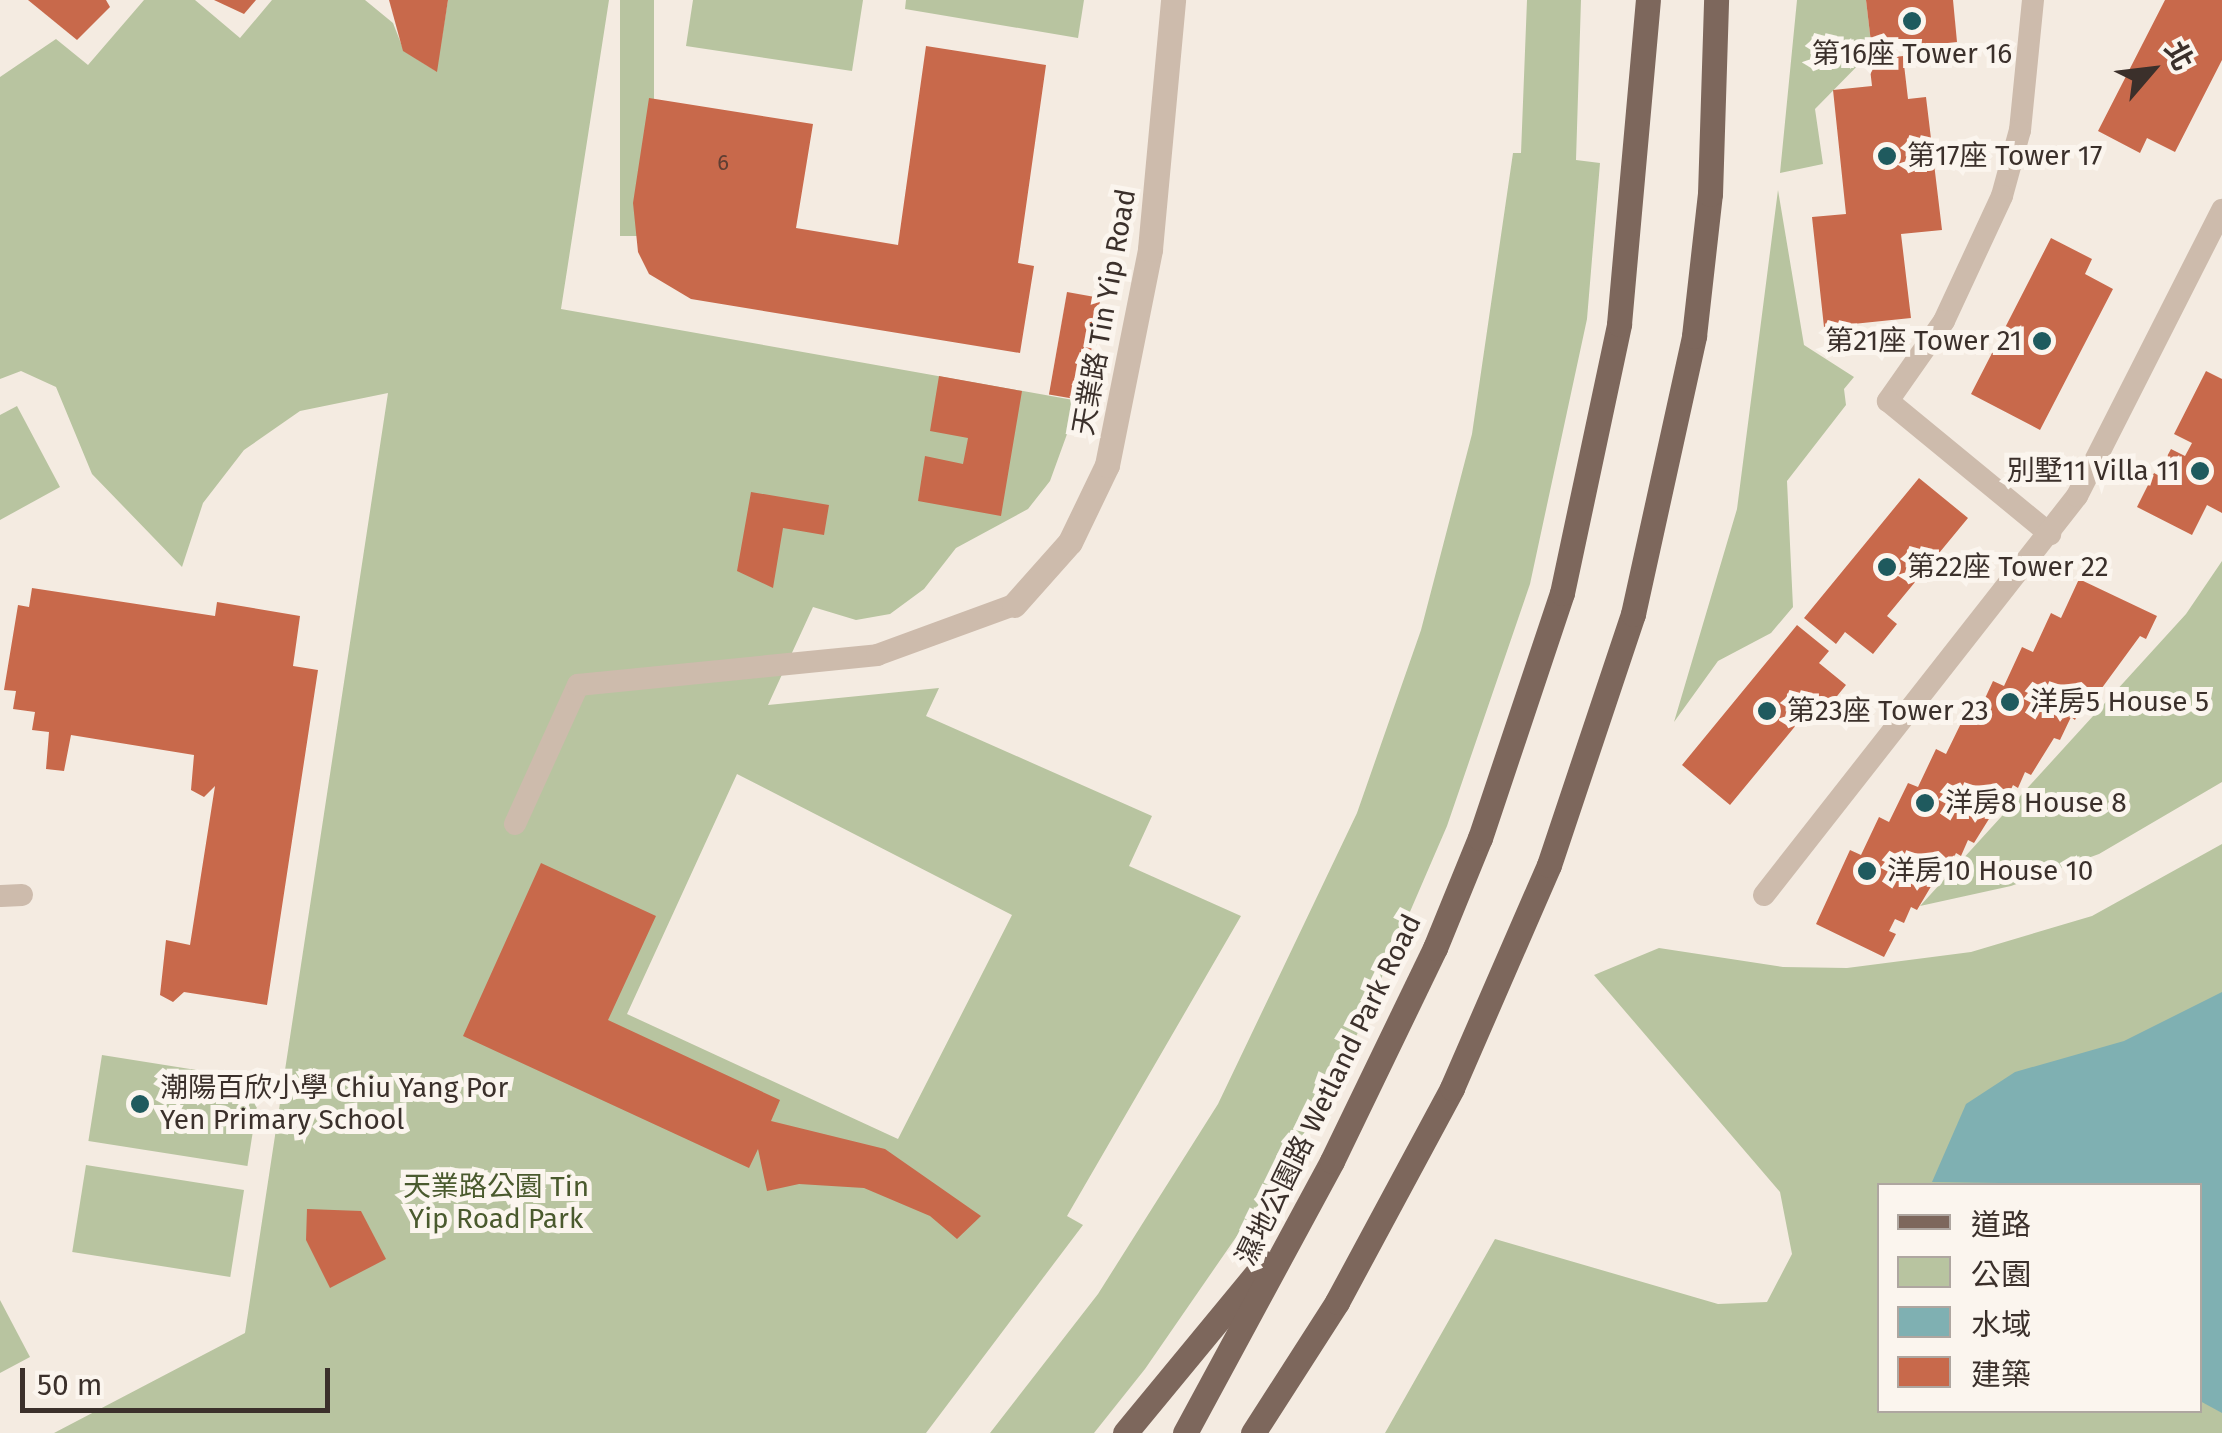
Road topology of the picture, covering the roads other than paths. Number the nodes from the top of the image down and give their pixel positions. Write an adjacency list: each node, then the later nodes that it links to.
1 (1173, 0): 7 (street, 天業路 Tin Yip Road)
2 (1648, 0): 10 (main road, 濕地公園路 Wetland Park Road)
3 (1716, 0): 13 (main road)
4 (2033, 0): 6 (lane)
5 (2222, 210): 6 (lane)
6 (2050, 534): 9 (lane)
7 (1014, 606): 8 (lane)
8 (515, 824)
9 (1764, 894)
10 (1292, 1232): 11 (main road); 12 (main road, 濕地公園路 Wetland Park Road)
11 (1125, 1433)
12 (1185, 1433)
13 (1253, 1433)

